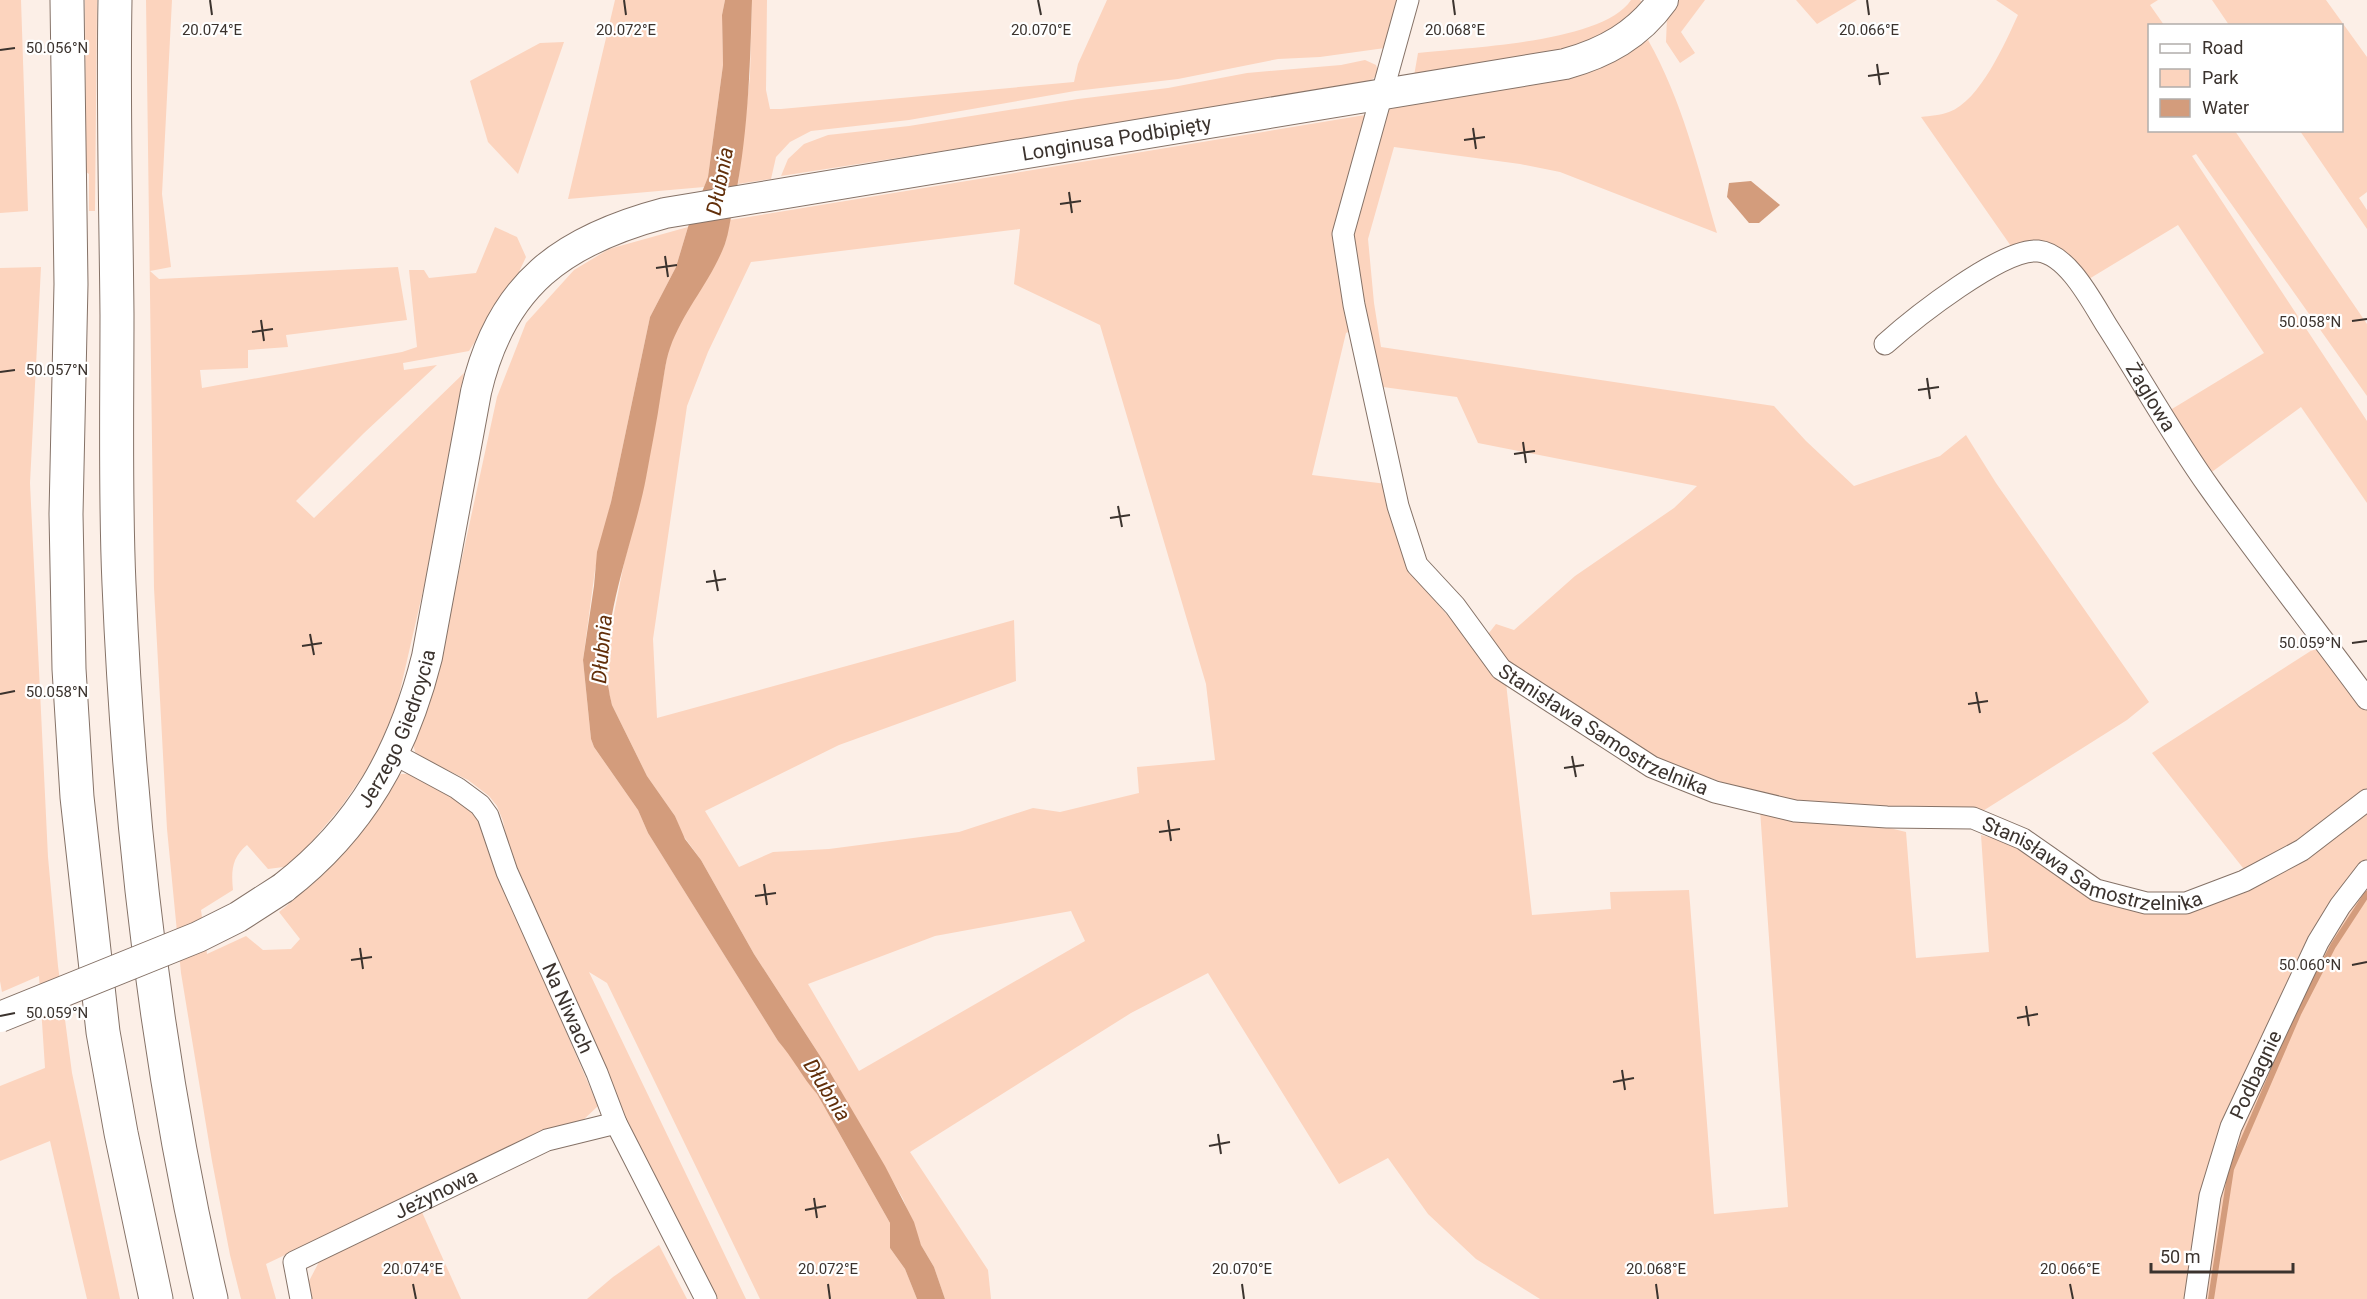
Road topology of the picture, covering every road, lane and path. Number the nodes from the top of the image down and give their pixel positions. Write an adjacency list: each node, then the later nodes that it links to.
1 (67, 0): 14 (highway)
2 (115, 0): 15 (highway)
3 (1408, 0): 5 (street, Stanisława Samostrzelnika)
4 (1663, 0): 5 (street, Longinusa Podbipięty)
5 (1381, 95): 6 (street, Longinusa Podbipięty); 10 (street, Stanisława Samostrzelnika)
6 (559, 256): 9 (street, Jerzego Giedroycia)
7 (1885, 344): 8 (street, Żaglowa)
8 (2367, 699)
9 (394, 754): 12 (street, Jerzego Giedroycia, bridge); 13 (street, Na Niwach)
10 (2367, 800)
11 (2367, 871): 18 (street, Podbagnie)
12 (0, 1017)
13 (616, 1124): 16 (street, Jeżynowa); 17 (street, Na Niwach)
14 (156, 1299)
15 (211, 1299)
16 (301, 1299)
17 (706, 1299)
18 (2195, 1299)

